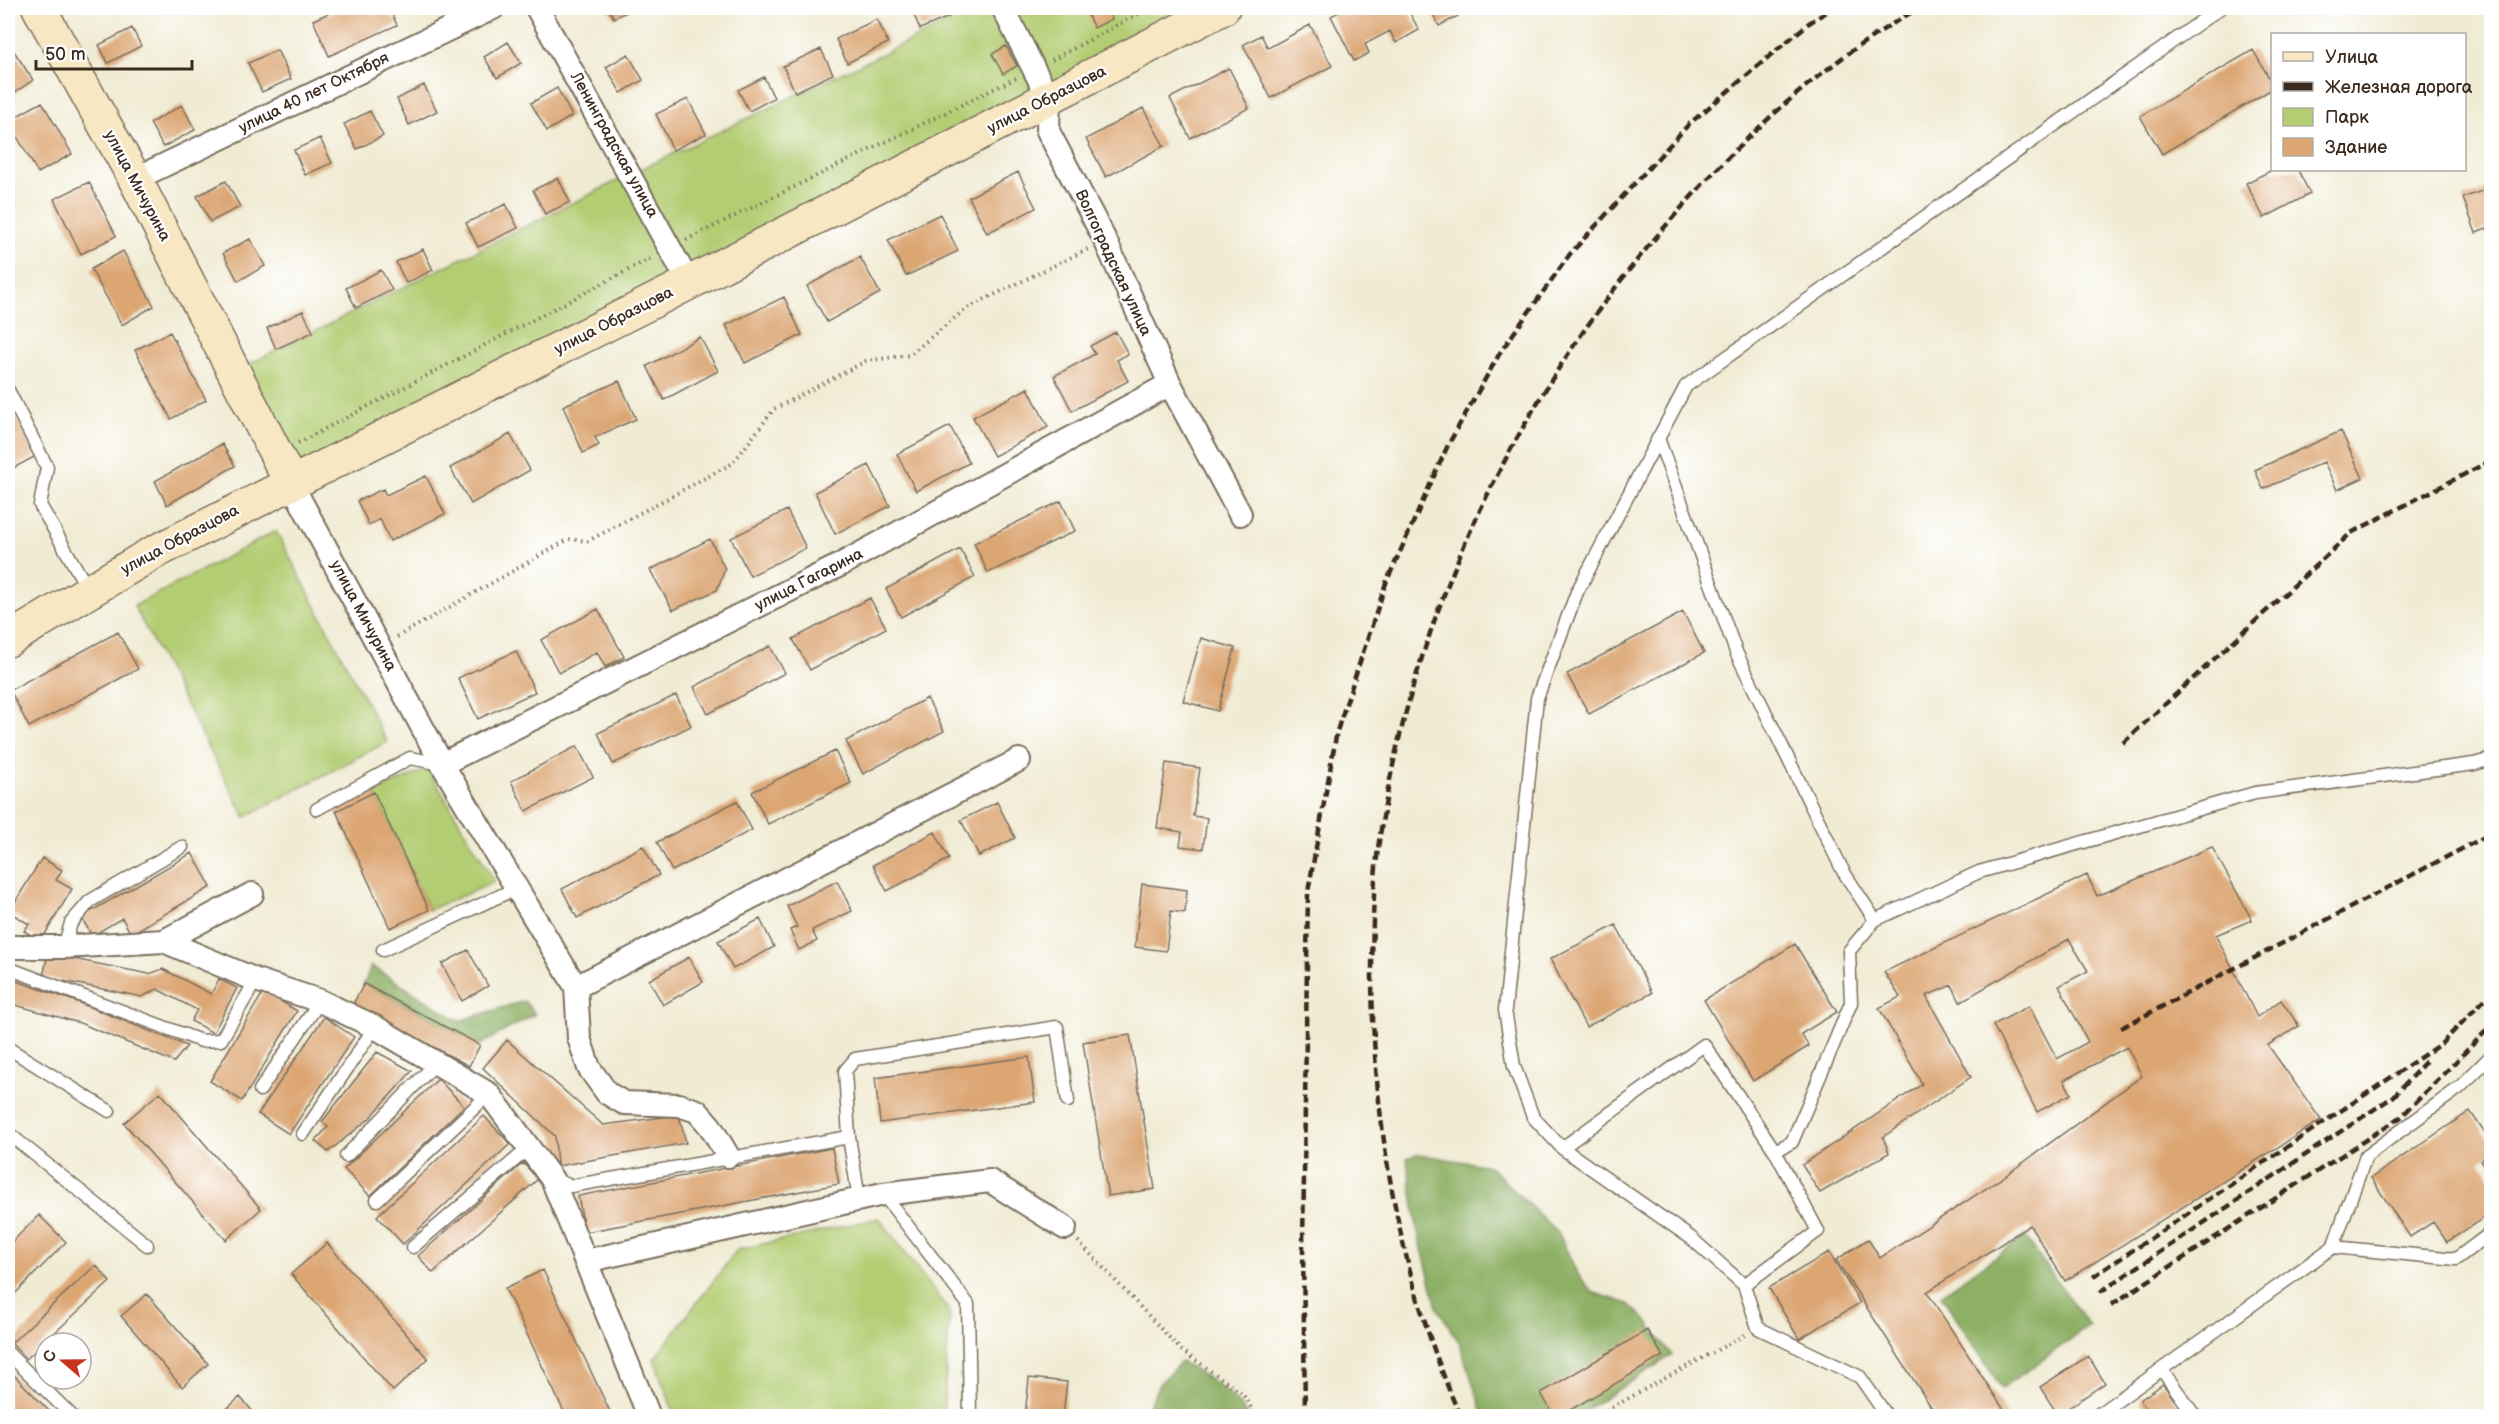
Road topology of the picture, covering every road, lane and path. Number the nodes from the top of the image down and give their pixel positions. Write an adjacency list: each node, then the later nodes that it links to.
1 (39, 8): 10 (street, улица Мичурина)
2 (493, 8): 10 (street, улица 40 лет Октября)
3 (537, 8): 12 (street, Ленинградская улица)
4 (1003, 8): 8 (street, Волгоградская улица)
5 (1149, 8): 8 (path)
6 (1224, 8): 9 (street, улица Образцова)
7 (2220, 8): 16 (lane)
8 (1034, 69): 9 (street, Волгоградская улица); 12 (path)
9 (1049, 99): 11 (street, Волгоградская улица); 13 (street, улица Образцова)
10 (135, 179): 17 (street, улица Мичурина)
11 (1105, 240): 14 (street, Волгоградская улица); 21 (path)
12 (671, 248): 13 (street, Ленинградская улица); 17 (path)
13 (690, 284): 17 (street, улица Образцова)
14 (1170, 384): 18 (street, Волгоградская улица); 24 (street, улица Гагарина)
15 (8, 390): 19 (lane)
16 (1658, 438): 29 (lane); 50 (lane)
17 (284, 469): 19 (street, улица Образцова); 21 (street, улица Мичурина)
18 (1240, 514)
19 (89, 591): 20 (street, улица Образцова)
20 (8, 640)
21 (379, 647): 24 (street, улица Мичурина)
22 (2492, 759): 29 (lane)
23 (1019, 760): 36 (street)
24 (442, 764): 25 (lane); 27 (street, улица Мичурина)
25 (317, 809)
26 (182, 847): 32 (lane)
27 (516, 888): 33 (lane); 36 (street, улица Мичурина)
28 (252, 894): 30 (street)
29 (1875, 920): 51 (lane)
30 (164, 941): 32 (street); 35 (street)
31 (8, 947): 32 (street)
32 (64, 947)
33 (383, 950)
34 (8, 968): 35 (lane)
35 (256, 980): 37 (street)
36 (576, 987): 53 (street, улица Мичурина)
37 (320, 1001): 38 (street); 42 (lane)
38 (375, 1027): 41 (street); 47 (lane)
39 (8, 1048): 45 (lane)
40 (2492, 1055): 61 (lane)
41 (437, 1062): 43 (street); 52 (lane)
42 (260, 1090)
43 (489, 1094): 49 (street); 57 (lane)
44 (1068, 1101): 48 (lane)
45 (109, 1111)
46 (8, 1133): 60 (lane)
47 (303, 1134)
48 (849, 1137): 53 (lane); 56 (lane)
49 (530, 1147): 54 (street); 62 (lane)
50 (1562, 1148): 51 (lane); 64 (lane)
51 (1775, 1151): 64 (lane)
52 (346, 1156)
53 (728, 1156): 54 (lane)
54 (552, 1179): 63 (street)
55 (883, 1194): 56 (street); 58 (street); 70 (lane)
56 (859, 1199): 63 (street)
57 (376, 1200)
58 (1065, 1228): 71 (path)
59 (2492, 1232): 61 (lane)
60 (147, 1245)
61 (2333, 1246): 67 (lane)
62 (413, 1247)
63 (586, 1262): 69 (street)
64 (1744, 1285): 65 (lane)
65 (1758, 1328): 72 (path); 73 (lane)
66 (8, 1353): 68 (lane)
67 (2163, 1370): 74 (lane); 75 (lane)
68 (72, 1416)
69 (649, 1416)
70 (970, 1416)
71 (1256, 1416)
72 (1596, 1416)
73 (1887, 1416)
74 (2096, 1416)
75 (2194, 1416)

